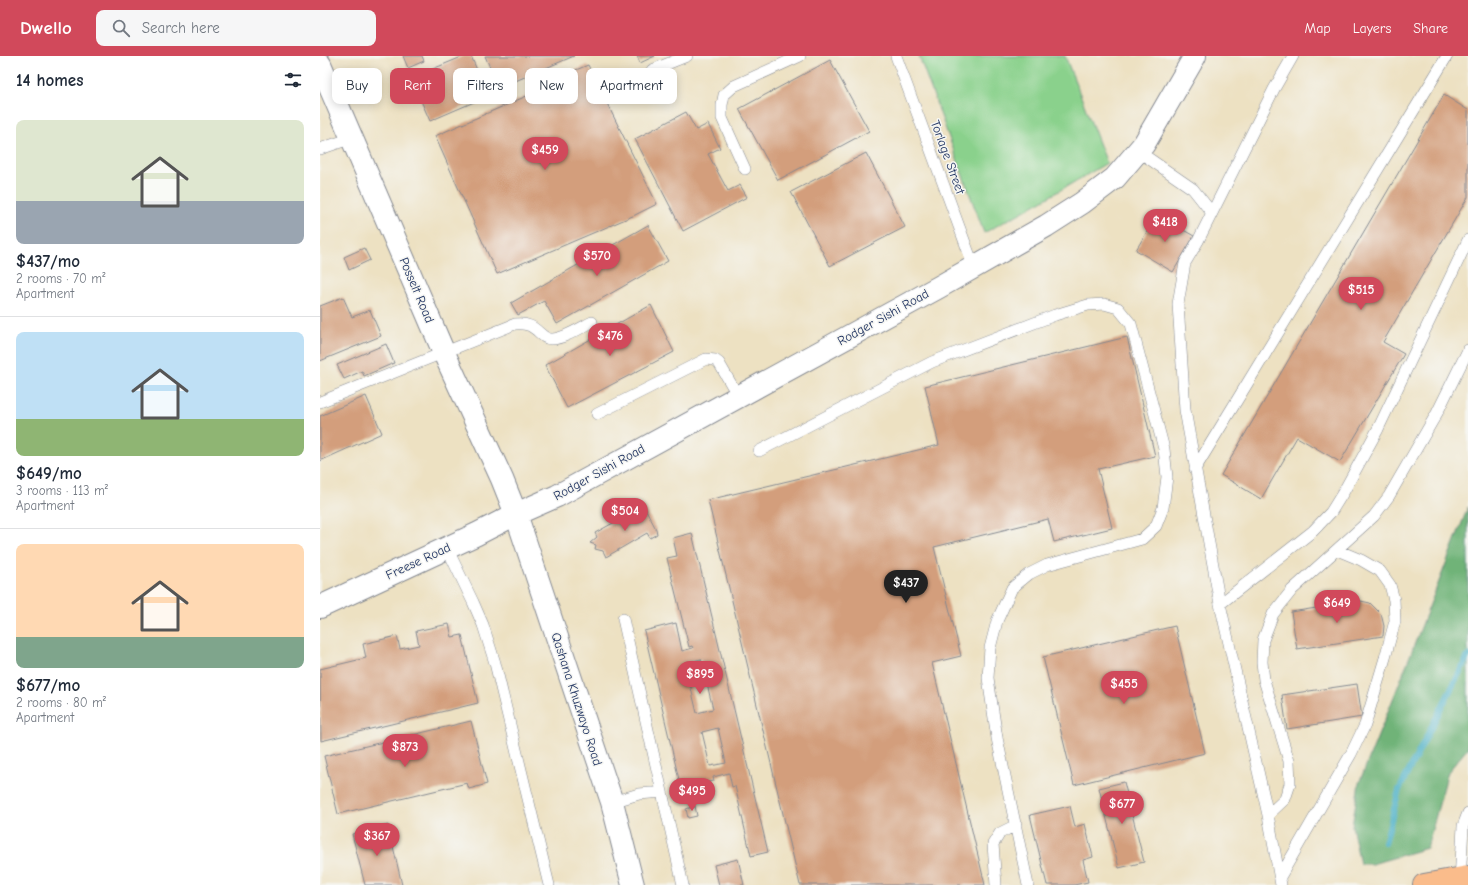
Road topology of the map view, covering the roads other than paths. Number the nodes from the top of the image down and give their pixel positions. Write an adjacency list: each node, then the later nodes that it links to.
1 (687, 56): 8 (lane)
2 (800, 56): 12 (lane)
3 (896, 56): 15 (lane, Torlage Street)
4 (1194, 56): 11 (street, Rodger Sishi Road)
5 (1293, 56): 13 (lane)
6 (1446, 56): 23 (lane)
7 (320, 64): 9 (street, Posselt Road)
8 (657, 68)
9 (352, 138): 10 (lane); 18 (street, Posselt Road)
10 (320, 149)
11 (1138, 151): 13 (lane); 15 (street, Rodger Sishi Road)
12 (745, 169)
13 (1212, 213): 23 (lane)
14 (1468, 240): 27 (lane)
15 (974, 267): 19 (street, Rodger Sishi Road)
16 (592, 322): 18 (lane)
17 (1468, 350): 26 (lane)
18 (444, 353): 20 (lane); 24 (street, Posselt Road)
19 (738, 396): 21 (lane); 24 (street, Rodger Sishi Road)
20 (320, 402)
21 (597, 414)
22 (759, 451): 34 (lane)
23 (1195, 469): 27 (lane)
24 (516, 514): 25 (street, Freese Road); 31 (street, Qashana Khuzwayo Road)
25 (447, 548): 28 (street, Freese Road); 37 (lane)
26 (1337, 550): 33 (lane); 36 (lane)
27 (1220, 604): 33 (lane)
28 (320, 607)
29 (623, 619): 30 (lane)
30 (662, 792): 31 (lane); 39 (lane)
31 (612, 802): 38 (street, Qashana Khuzwayo Road)
32 (1468, 813): 35 (lane)
33 (1268, 815): 36 (lane)
34 (1016, 825): 40 (lane); 41 (lane)
35 (1462, 880): 42 (main road)
36 (1281, 881)
37 (549, 885)
38 (633, 885)
39 (683, 885)
40 (996, 885)
41 (1028, 885)
42 (1424, 885)

